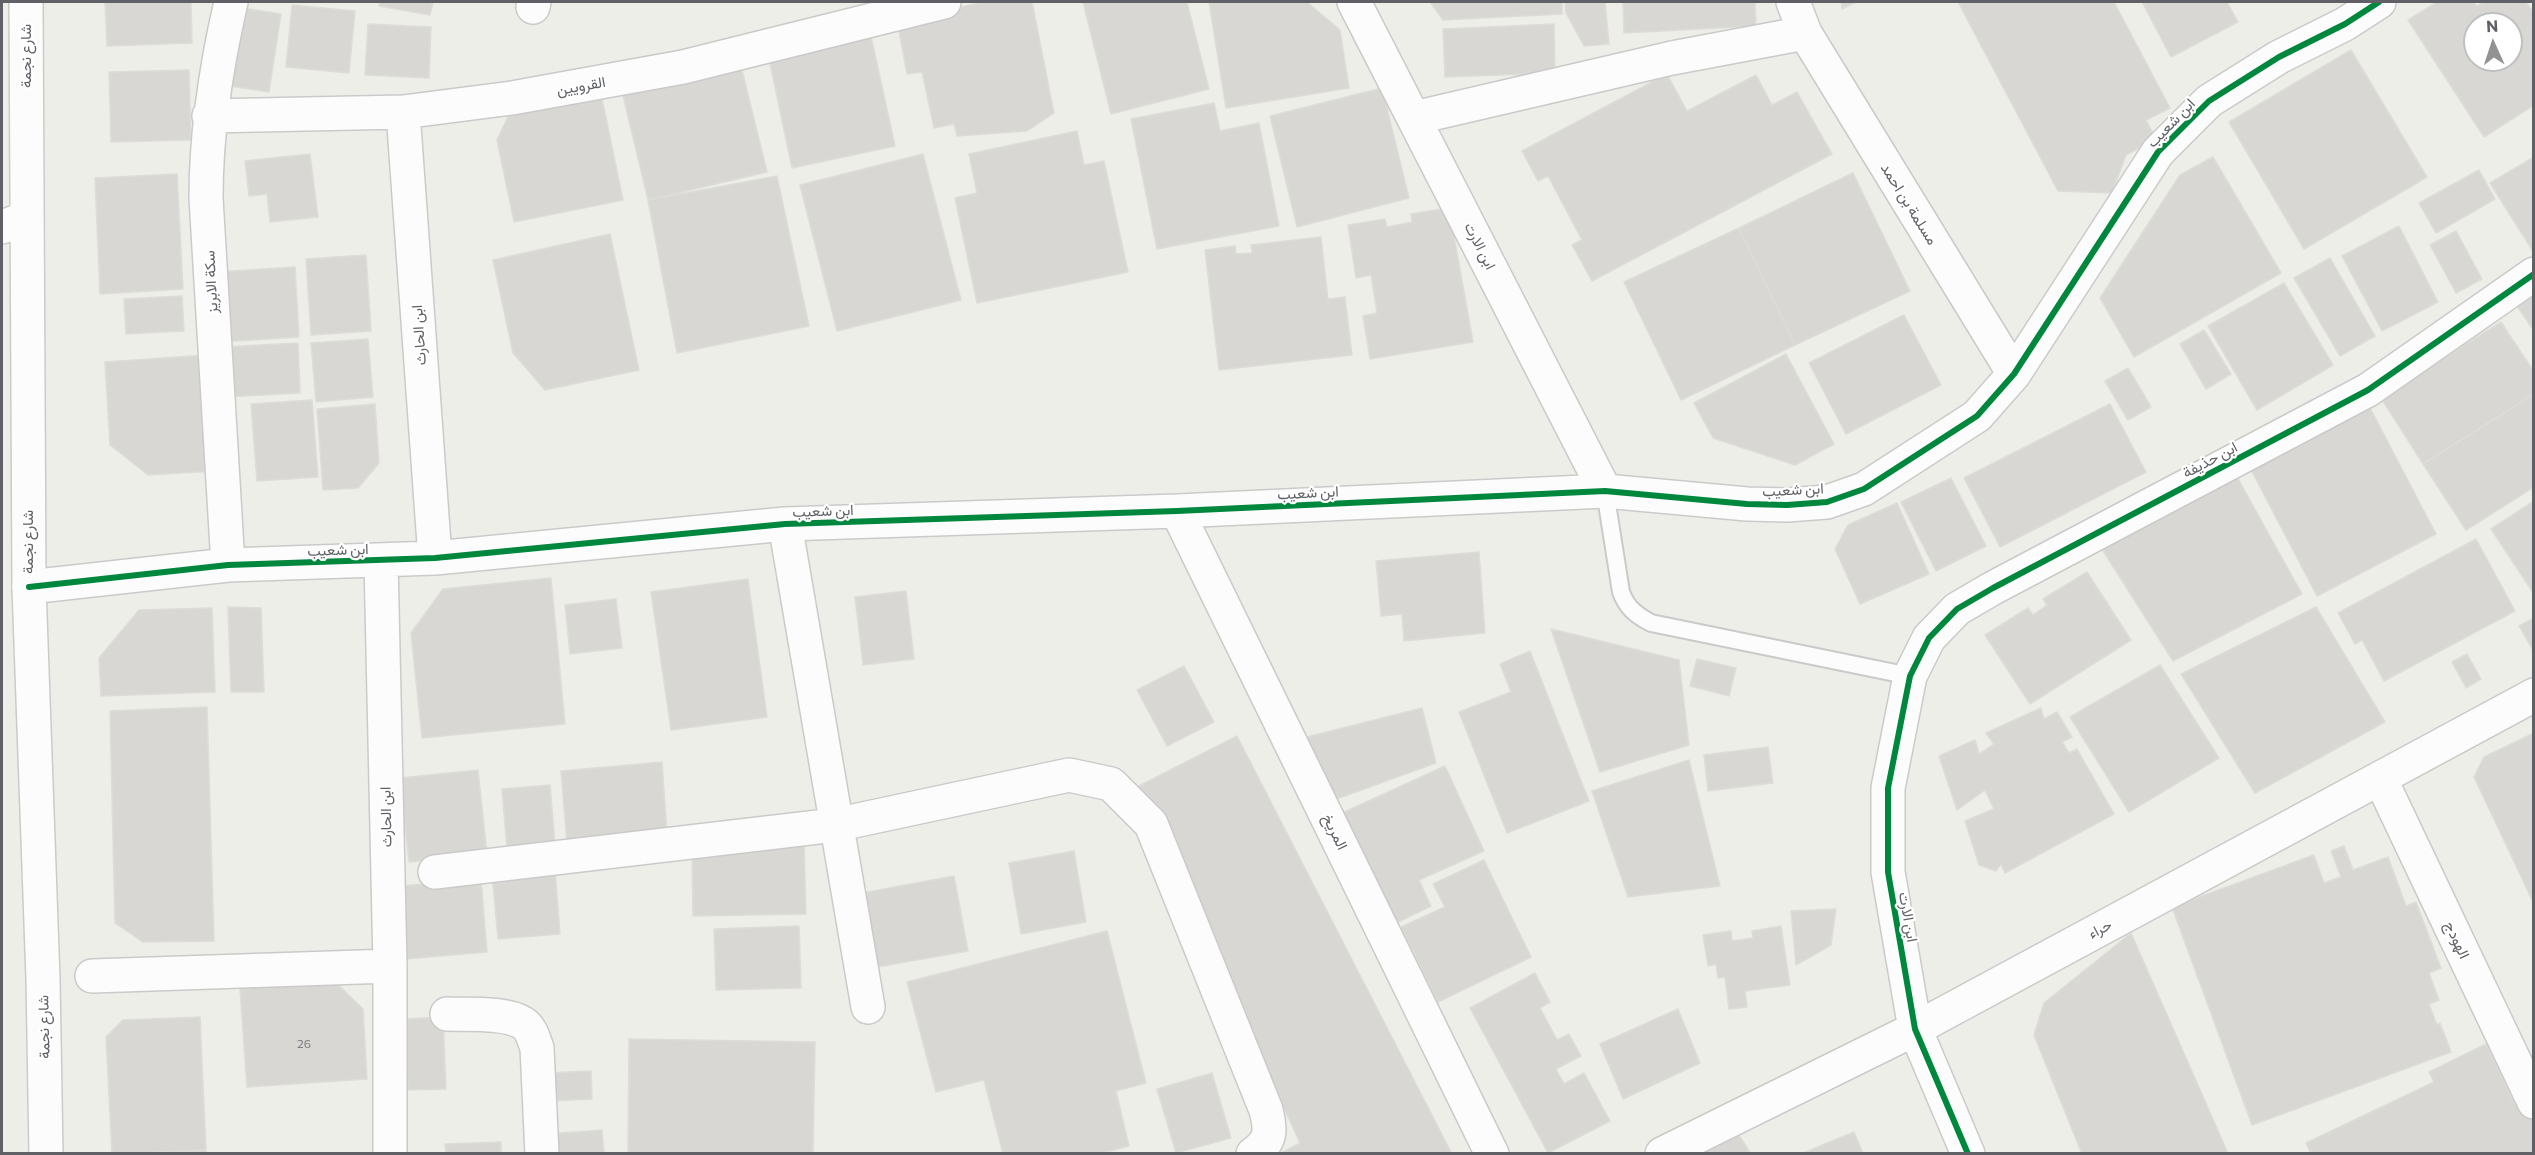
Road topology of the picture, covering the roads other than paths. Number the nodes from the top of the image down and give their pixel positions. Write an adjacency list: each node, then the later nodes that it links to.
1 (26, 2): 12 (street, شارع نجمة)
2 (231, 2): 10 (street, سكة الابريز)
3 (944, 2): 7 (street, القرويين)
4 (1354, 2): 11 (street, ابن الارت)
5 (1793, 2): 8 (street, مسلمة بن احمد)
6 (2379, 2): 14 (street, ابن شعيب)
7 (837, 16): 9 (street, القرويين)
8 (1805, 33): 11 (street); 14 (street, مسلمة بن احمد)
9 (403, 112): 10 (street, القرويين); 18 (street, ابن الحارث)
10 (209, 116): 20 (street, سكة الابريز)
11 (1414, 118): 15 (street, ابن الارت)
12 (14, 222): 21 (street, شارع نجمة)
13 (2534, 274): 22 (street, ابن حذيفة)
14 (2014, 374): 15 (street, ابن شعيب)
15 (1605, 491): 16 (street, ابن شعيب); 22 (lane)
16 (1177, 512): 17 (street, ابن شعيب); 37 (street, المريخ)
17 (785, 524): 18 (street, ابن شعيب); 25 (street)
18 (435, 558): 19 (street, ابن شعيب)
19 (381, 560): 20 (street, ابن شعيب); 27 (street, ابن الحارث)
20 (228, 565): 21 (street, ابن شعيب)
21 (29, 587): 33 (street, شارع نجمة)
22 (1910, 676): 31 (street, ابن الارت)
23 (2534, 695): 24 (street, حراء)
24 (2379, 778): 31 (street, حراء); 32 (street, الهودج)
25 (835, 825): 26 (street); 29 (street); 36 (street)
26 (435, 872)
27 (390, 966): 28 (street); 34 (street, ابن الحارث)
28 (92, 976)
29 (868, 1007)
30 (447, 1014): 35 (street)
31 (1915, 1029): 38 (street, حراء); 39 (street, ابن الارت)
32 (2534, 1102)
33 (46, 1154)
34 (390, 1154)
35 (542, 1154)
36 (1253, 1154)
37 (1492, 1154)
38 (1662, 1154)
39 (1968, 1154)

